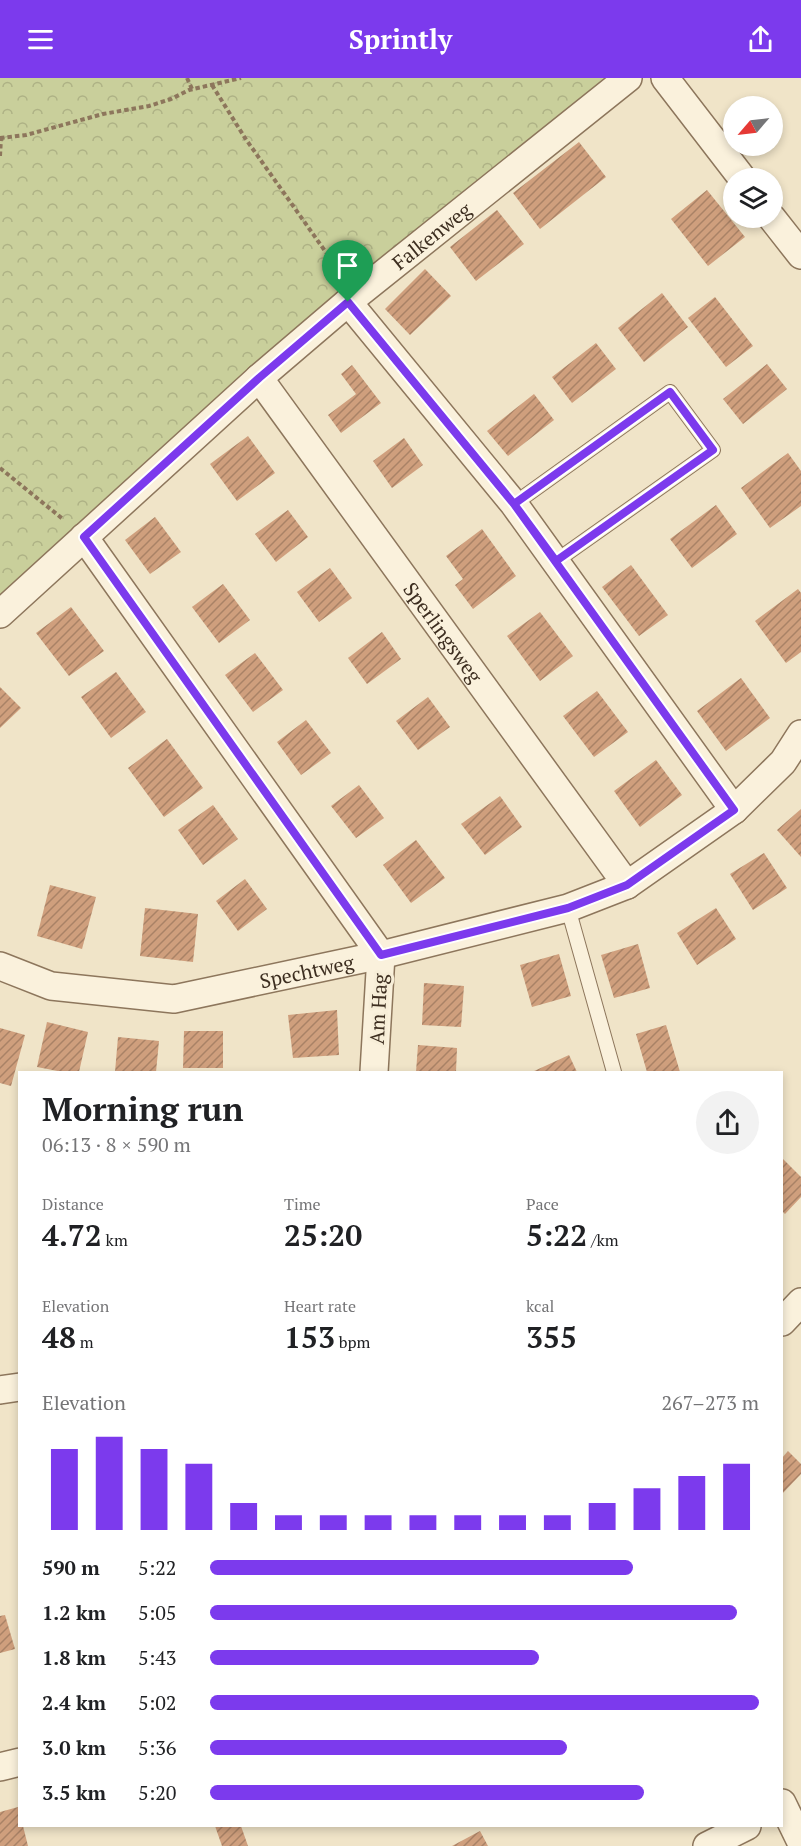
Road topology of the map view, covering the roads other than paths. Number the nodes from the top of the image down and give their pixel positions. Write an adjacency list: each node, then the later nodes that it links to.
1 (628, 78): 6 (street, Falkenweg)
2 (665, 78): 3 (street)
3 (734, 168)
4 (780, 228): 5 (street)
5 (801, 255)
6 (352, 298): 7 (street, Falkenweg); 8 (street)
7 (259, 378): 9 (street, Falkenweg); 14 (street, Sperlingsweg)
8 (514, 504): 10 (street); 10 (lane)
9 (84, 537): 11 (street, Falkenweg); 16 (street, Am Hag)
10 (556, 561): 13 (street)
11 (0, 614)
12 (801, 734): 13 (street, Spechtweg)
13 (734, 810): 14 (street, Spechtweg)
14 (627, 885): 15 (street, Spechtweg)
15 (568, 908): 16 (street, Spechtweg); 19 (lane)
16 (381, 955): 17 (street, Spechtweg); 18 (street, Am Hag)
17 (0, 966)
18 (374, 1071)
19 (615, 1071)
20 (801, 1302): 21 (street)
21 (783, 1321)
22 (18, 1387): 23 (street)
23 (0, 1390)
24 (18, 1762): 25 (street)
25 (0, 1767)
26 (787, 1804): 28 (street)
27 (745, 1827): 29 (street)
28 (801, 1842)
29 (707, 1846)

